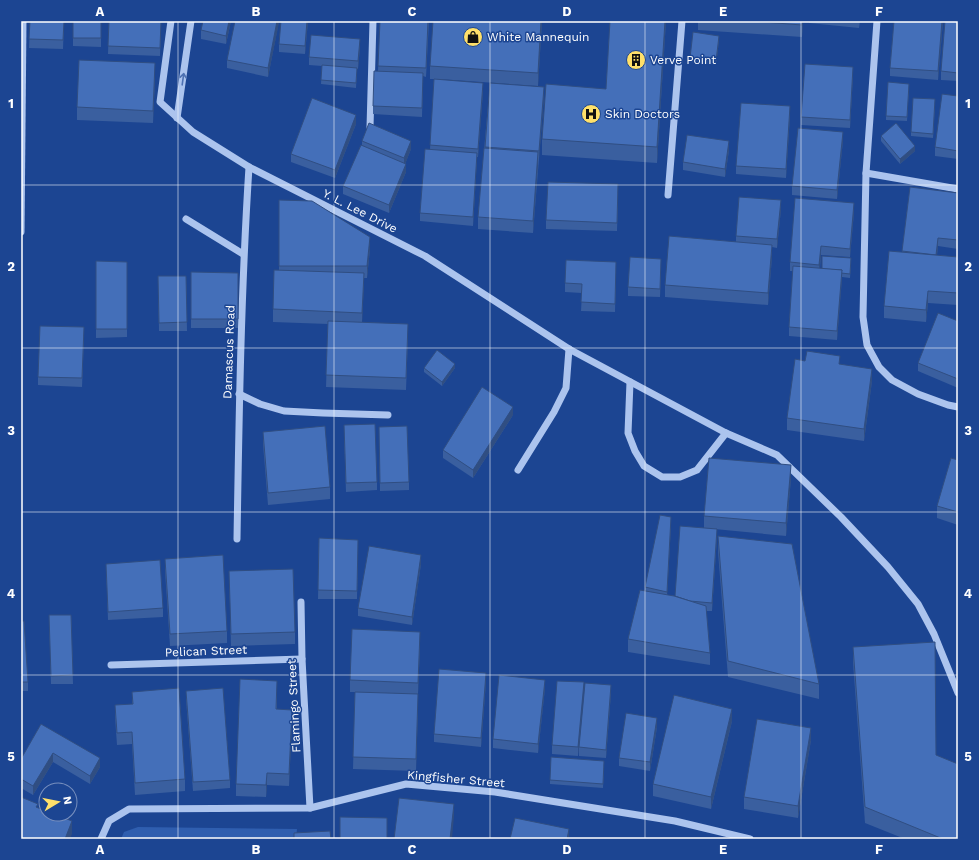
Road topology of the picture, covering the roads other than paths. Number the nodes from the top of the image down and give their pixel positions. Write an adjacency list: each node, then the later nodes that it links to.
1 (23, 21): 14 (street)
2 (171, 21): 7 (street, Y. L. Lee Drive)
3 (191, 21): 7 (street, one-way to 3)
4 (373, 21): 8 (street)
5 (682, 21): 12 (street)
6 (877, 21): 10 (street)
7 (177, 118): 9 (street, Y. L. Lee Drive)
8 (370, 127)
9 (249, 167): 15 (street, Damascus Road); 16 (street, Y. L. Lee Drive)
10 (866, 172): 11 (street); 19 (street)
11 (958, 189)
12 (668, 195)
13 (186, 219): 15 (street)
14 (21, 232)
15 (243, 254): 18 (street, Damascus Road)
16 (569, 349): 17 (street, Y. L. Lee Drive); 22 (street)
17 (630, 382): 21 (street, Y. L. Lee Drive); 21 (street)
18 (239, 394): 20 (street); 23 (street, Damascus Road)
19 (958, 407)
20 (388, 415)
21 (726, 433): 27 (street, Y. L. Lee Drive)
22 (518, 470)
23 (237, 539)
24 (301, 602): 25 (street, Flamingo Street)
25 (302, 659): 26 (street, Pelican Street); 28 (street, Flamingo Street)
26 (111, 665)
27 (958, 693)
28 (310, 808): 29 (street, Kingfisher Street); 30 (street, Kingfisher Street)
29 (101, 839)
30 (750, 839)

